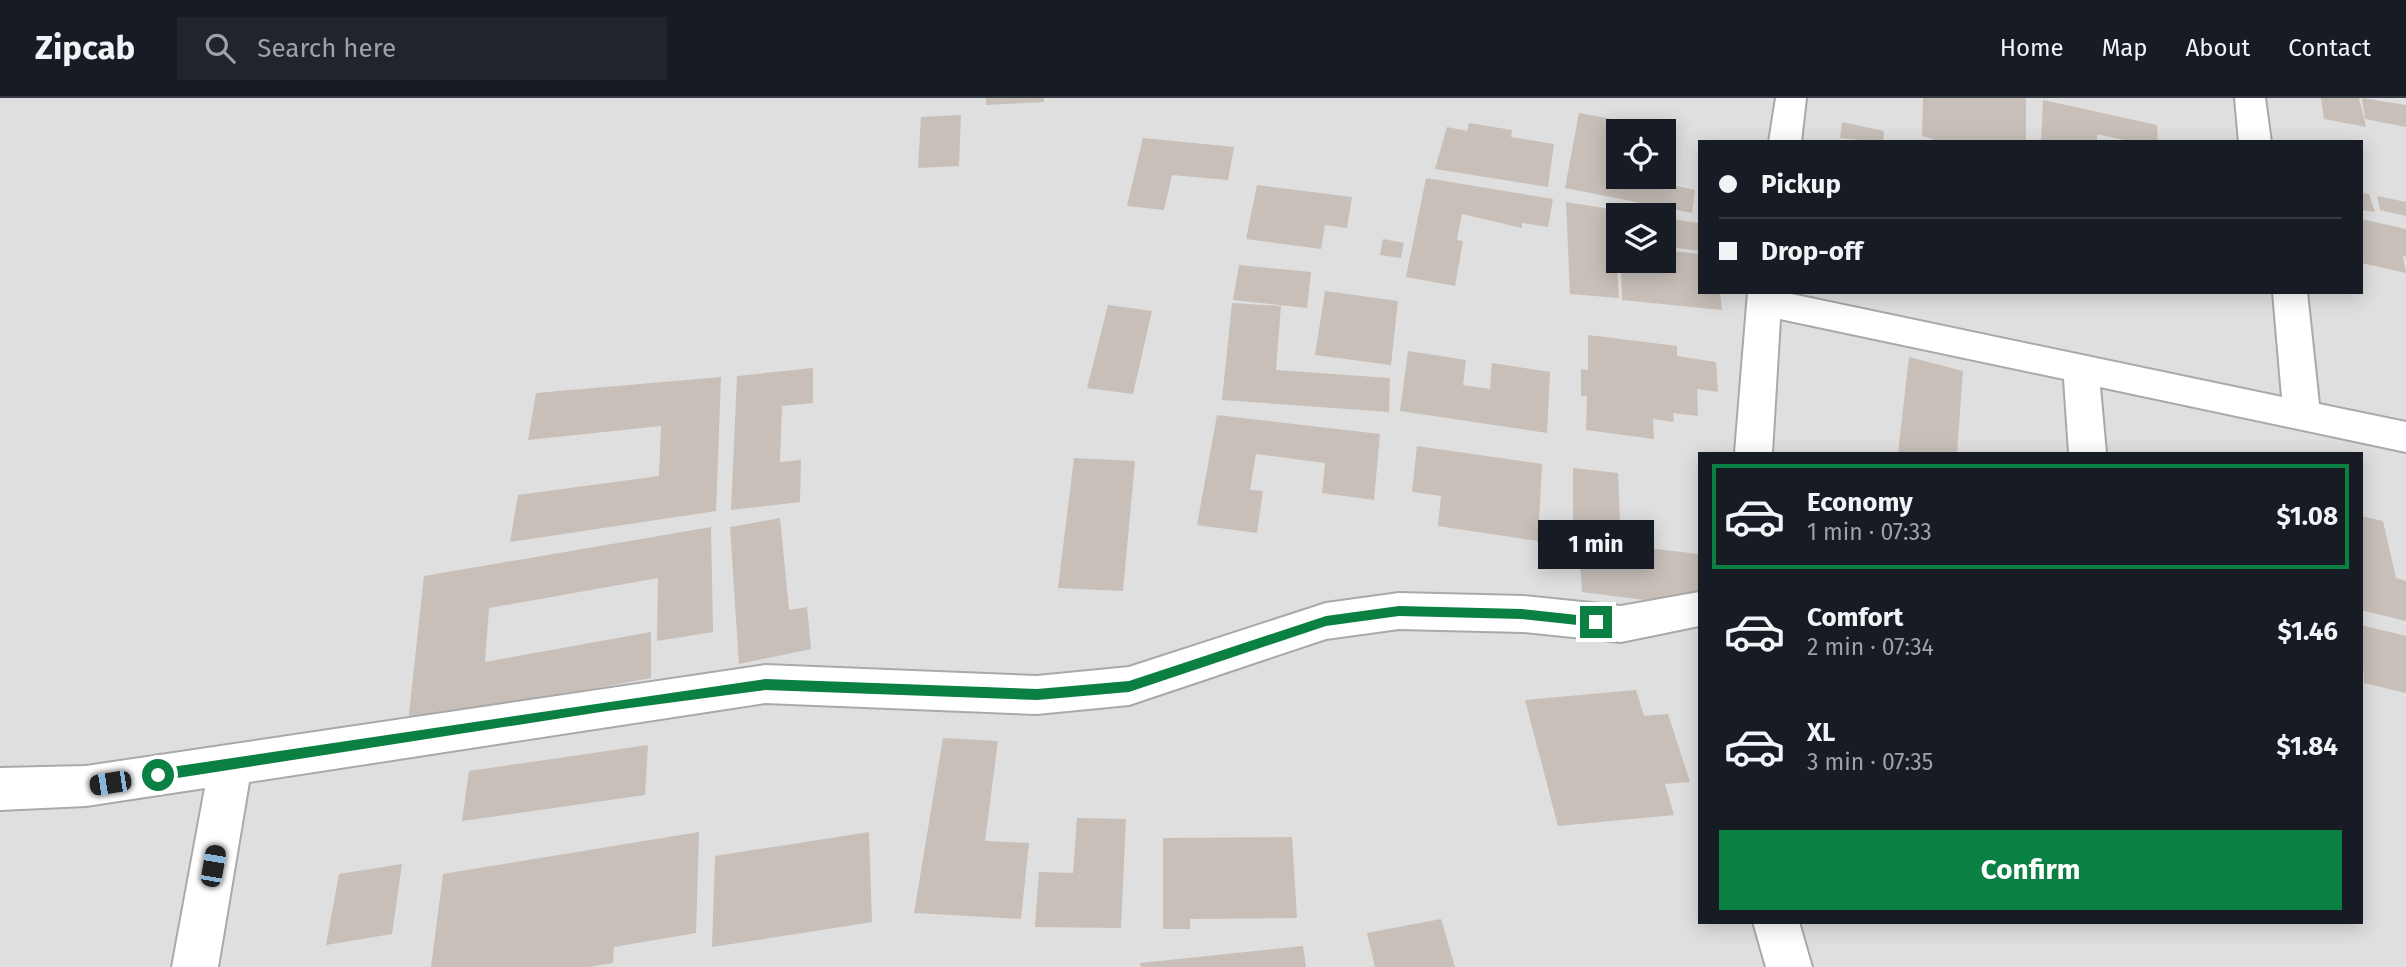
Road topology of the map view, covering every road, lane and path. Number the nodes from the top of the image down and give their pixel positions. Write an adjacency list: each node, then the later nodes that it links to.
1 (1791, 98): 3 (street)
2 (2250, 98): 4 (street)
3 (1785, 140)
4 (2255, 140)
5 (2290, 294): 8 (street)
6 (1764, 298): 7 (street); 10 (street)
7 (2081, 370): 8 (street); 11 (street)
8 (2302, 416): 9 (street)
9 (2406, 437)
10 (1753, 452)
11 (2087, 452)
12 (1698, 609): 13 (street)
13 (231, 764): 14 (street); 16 (street)
14 (0, 789)
15 (1777, 924): 17 (street)
16 (195, 967)
17 (1788, 967)

